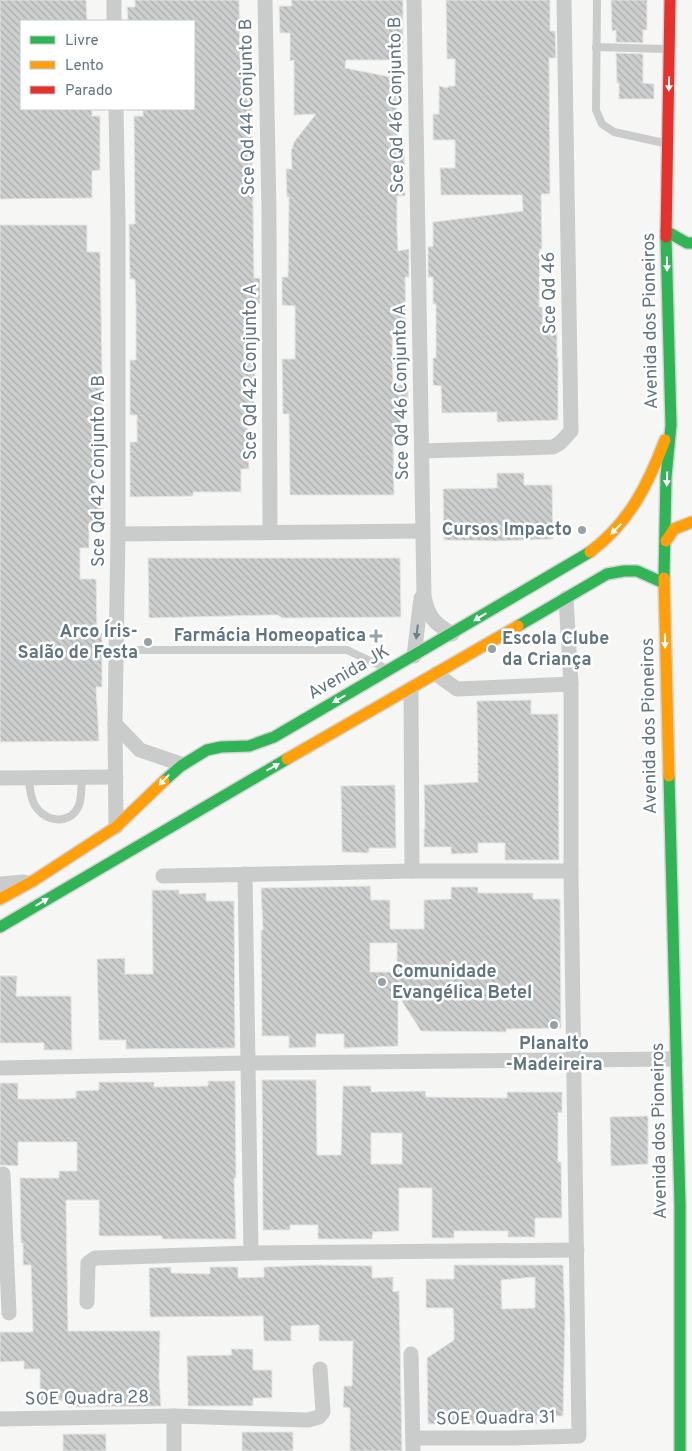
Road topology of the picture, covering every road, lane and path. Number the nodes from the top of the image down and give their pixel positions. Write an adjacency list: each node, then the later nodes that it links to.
1 (114, 0): 7 (street)
2 (265, 0): 13 (street, Sce Qd 44 Conjunto B)
3 (414, 0): 12 (street, Sce Qd 46 Conjunto B)
4 (564, 0): 17 (street, Sce Qd 46)
5 (597, 0): 8 (lane)
6 (670, 0): 9 (main road, Avenida dos Pioneiros)
7 (114, 20)
8 (596, 47): 9 (lane); 11 (lane)
9 (670, 49): 11 (main road, Avenida dos Pioneiros, one-way to 11)
10 (116, 110): 21 (street, Sce Qd 42 Conjunto A B)
11 (668, 144): 14 (main road, Avenida dos Pioneiros)
12 (418, 209): 17 (street, Sce Qd 46 Conjunto A)
13 (269, 213): 19 (street, Sce Qd 42 Conjunto A)
14 (666, 231): 15 (main road); 16 (main road, Avenida dos Pioneiros, one-way to 16)
15 (692, 243)
16 (670, 425): 22 (main road, Avenida dos Pioneiros, one-way to 22); 26 (main road, Avenida JK, one-way to 26)
17 (422, 451): 20 (street, Sce Qd 46 Conjunto A)
18 (692, 522): 22 (main road)
19 (270, 532): 20 (street); 21 (street)
20 (422, 532): 23 (street, Sce Qd 46 Conjunto A)
21 (118, 534): 27 (street, Sce Qd 42 Conjunto A B)
22 (666, 541): 24 (main road, Avenida dos Pioneiros)
23 (424, 574): 26 (street, Sce Qd 46 Conjunto A); 28 (street, Sce Qd 46 Conjunto A, one-way to 28)
24 (664, 583): 25 (main road); 52 (main road, Avenida dos Pioneiros, one-way to 52)
25 (566, 598): 30 (main road); 31 (street)
26 (452, 634): 28 (main road, Avenida JK)
27 (116, 650): 29 (lane); 33 (street, Sce Qd 42 Conjunto A B)
28 (414, 656): 29 (main road, Avenida JK)
29 (389, 670): 34 (main road, Avenida JK, one-way to 34)
30 (436, 674): 31 (street); 32 (main road)
31 (571, 684): 45 (street)
32 (411, 689): 42 (main road, one-way to 32); 44 (street)
33 (115, 724): 36 (street); 39 (street, Sce Qd 42 Conjunto A B)
34 (230, 748): 35 (main road); 36 (main road, Avenida JK)
35 (240, 756)
36 (181, 764): 43 (main road, Avenida JK, one-way to 43)
37 (246, 771): 42 (main road)
38 (82, 777): 39 (street); 41 (street); 41 (lane)
39 (116, 777): 43 (street, Sce Qd 42 Conjunto A B)
40 (0, 778): 41 (street)
41 (28, 778)
42 (243, 784): 51 (main road, one-way to 42)
43 (116, 828): 48 (main road, Avenida JK)
44 (412, 871): 45 (street); 46 (street)
45 (571, 871): 53 (street)
46 (245, 874): 47 (street); 54 (street)
47 (163, 876)
48 (33, 881): 49 (street); 50 (main road, Avenida JK)
49 (0, 884)
50 (0, 900)
51 (0, 927)
52 (676, 1059): 53 (street); 56 (main road, Avenida dos Pioneiros)
53 (575, 1061): 54 (street); 62 (street)
54 (248, 1063): 55 (street); 63 (street)
55 (0, 1068)
56 (679, 1164): 58 (main road); 60 (main road, Avenida dos Pioneiros)
57 (4, 1174): 61 (street)
58 (692, 1174)
59 (691, 1190): 60 (main road)
60 (680, 1205): 73 (main road, Avenida dos Pioneiros)
61 (3, 1230): 65 (street)
62 (577, 1250): 63 (street); 71 (street, SOE Quadra 31)
63 (250, 1253): 64 (street)
64 (87, 1302)
65 (9, 1313)
66 (411, 1354): 70 (street)
67 (320, 1369): 68 (street, SOE Quadra 28)
68 (174, 1416): 69 (street, SOE Quadra 28); 72 (street, SOE Quadra 28)
69 (0, 1419)
70 (413, 1445): 71 (street, SOE Quadra 31)
71 (512, 1445)
72 (174, 1451)
73 (680, 1451)

